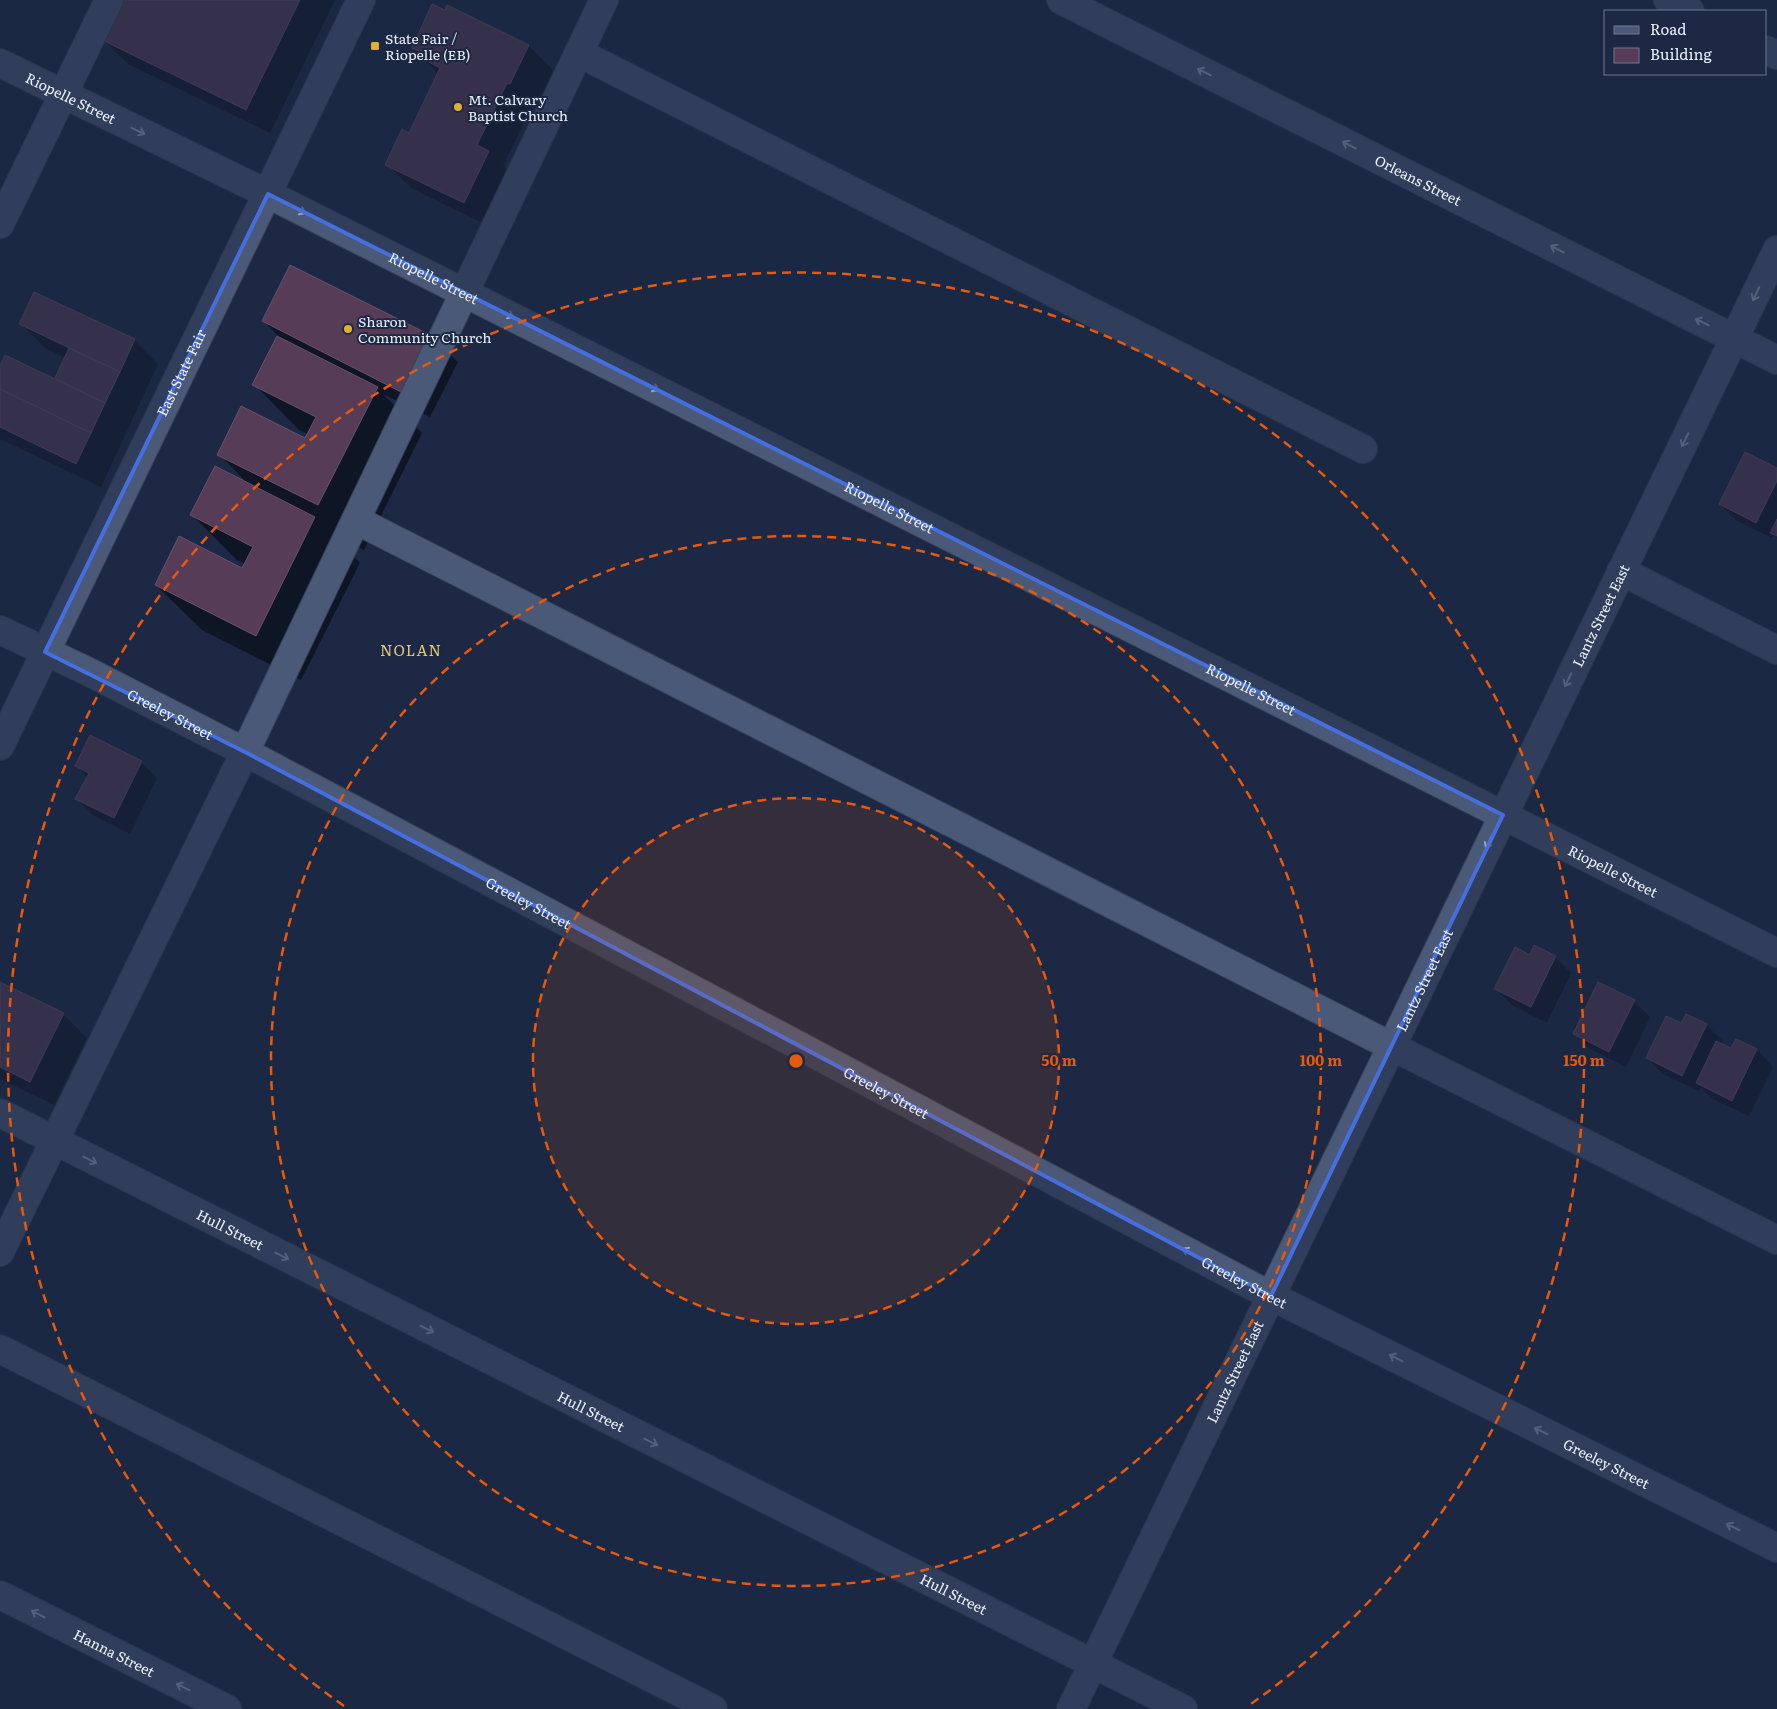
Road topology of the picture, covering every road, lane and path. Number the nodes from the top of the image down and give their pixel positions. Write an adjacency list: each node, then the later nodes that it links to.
1 (109, 0): 9 (street)
2 (361, 0): 10 (street, East State Fair)
3 (604, 0): 7 (street)
4 (1061, 0): 14 (street, Orleans Street, one-way to 4)
5 (1668, 0): 6 (street)
6 (1688, 10)
7 (579, 53): 13 (street); 16 (street)
8 (0, 63): 9 (street, Riopelle Street)
9 (64, 94): 10 (street, Riopelle Street, one-way to 10); 11 (street)
10 (268, 194): 13 (street, Riopelle Street, one-way to 13); 21 (street, East State Fair)
11 (0, 224)
12 (1777, 250): 14 (street, Lantz Street East, one-way to 14)
13 (465, 293): 17 (street); 24 (street, Riopelle Street, one-way to 24)
14 (1734, 338): 15 (street, Orleans Street); 18 (street, Lantz Street East, one-way to 18)
15 (1777, 360)
16 (1364, 449)
17 (356, 520): 23 (street); 26 (street)
18 (1621, 572): 20 (street); 24 (street, Lantz Street East, one-way to 24)
19 (0, 630): 21 (street, Greeley Street)
20 (1777, 650)
21 (45, 652): 22 (street, East State Fair); 23 (street, Greeley Street)
22 (0, 746)
23 (245, 752): 28 (street); 31 (street, Greeley Street, one-way to 23)
24 (1503, 815): 25 (street, Riopelle Street); 26 (street, Lantz Street East, one-way to 26)
25 (1777, 953)
26 (1392, 1046): 29 (street); 31 (street, Lantz Street East)
27 (0, 1113): 28 (street, Hull Street)
28 (54, 1141): 30 (street); 35 (street, Hull Street, one-way to 35)
29 (1777, 1240)
30 (0, 1252)
31 (1271, 1296): 33 (street, Greeley Street, one-way to 31); 35 (street, Lantz Street East)
32 (0, 1349): 37 (street)
33 (1777, 1548)
34 (0, 1595): 36 (street, Hanna Street, one-way to 34)
35 (1093, 1664): 38 (street, Lantz Street East); 39 (street, Hull Street)
36 (227, 1709)
37 (713, 1709)
38 (1071, 1709)
39 (1183, 1709)

